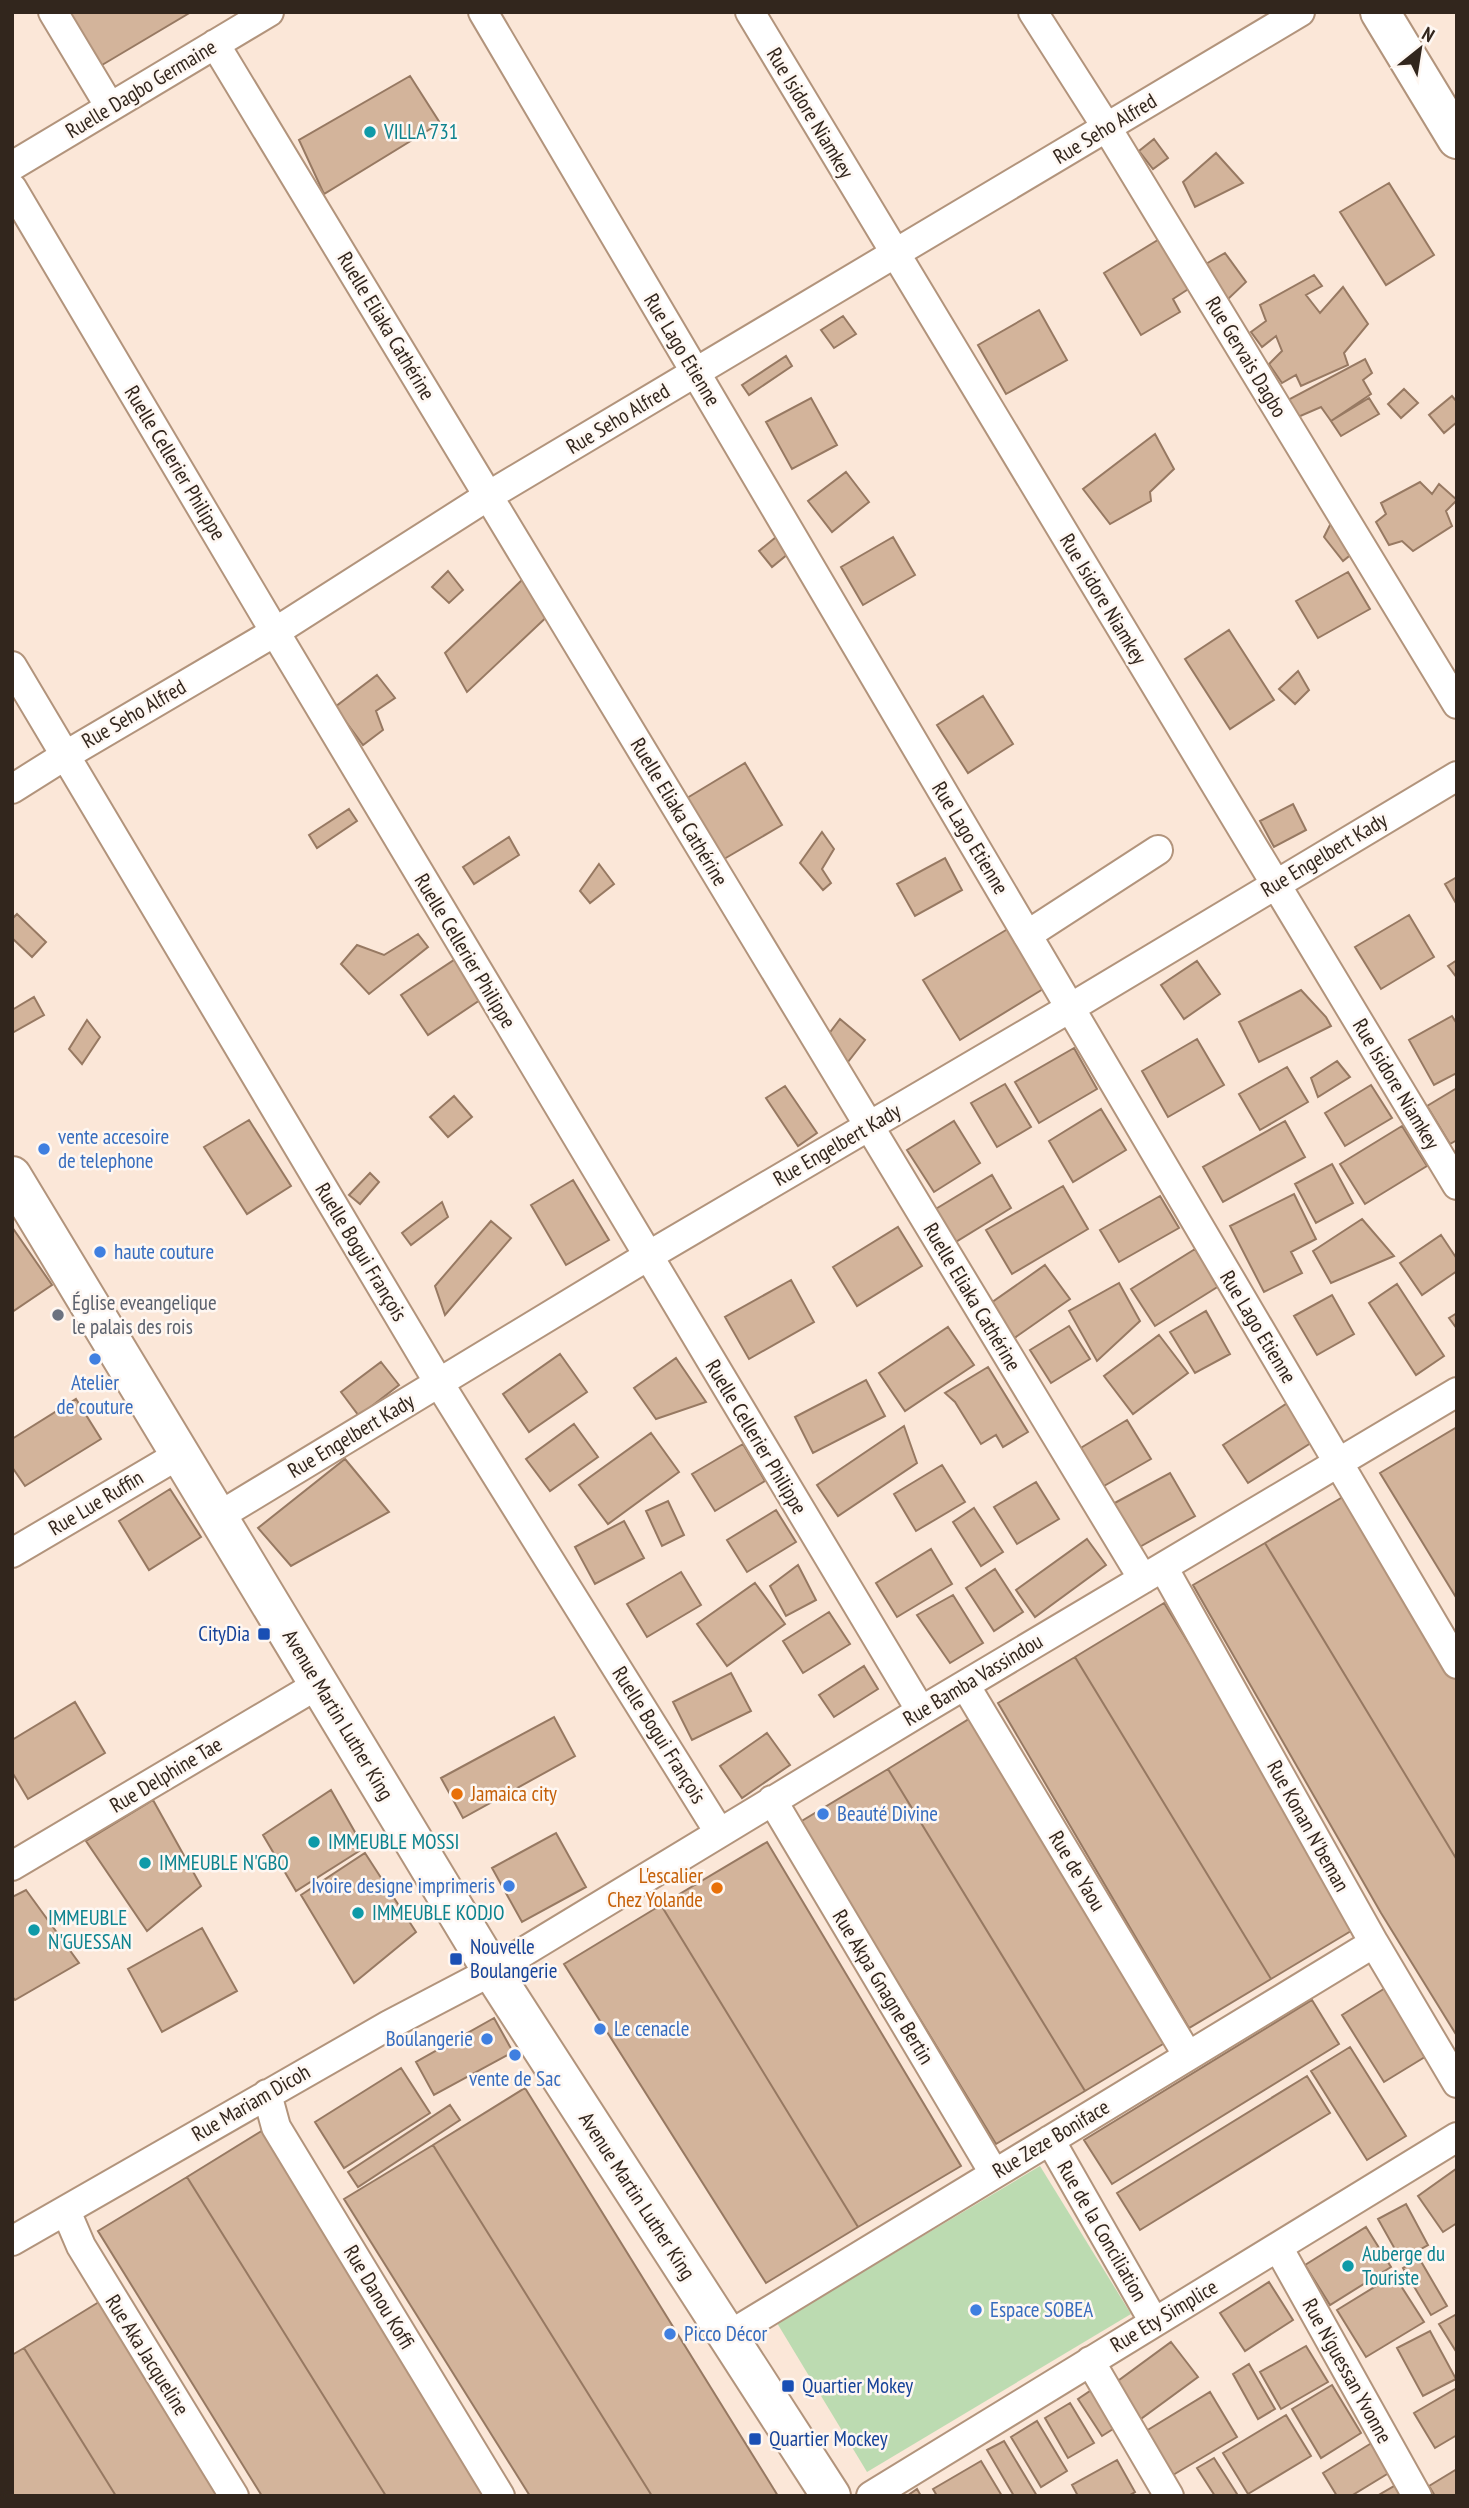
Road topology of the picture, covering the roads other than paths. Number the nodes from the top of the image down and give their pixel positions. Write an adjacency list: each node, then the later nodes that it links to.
1 (52, 12): 9 (street)
2 (269, 12): 8 (street, Ruelle Dagbo Germaine)
3 (483, 12): 15 (street, Rue Lago Etienne)
4 (750, 12): 14 (street, Rue Isidore Niamkey)
5 (1033, 12): 10 (street, Rue Gervais Dagbo)
6 (1300, 12): 10 (street, Rue Seho Alfred)
7 (1380, 12): 11 (street)
8 (215, 44): 9 (street, Ruelle Dagbo Germaine); 16 (street, Ruelle Eliaka Cathérine)
9 (110, 107): 12 (street, Ruelle Dagbo Germaine)
10 (1107, 128): 14 (street, Rue Seho Alfred); 19 (street, Rue Gervais Dagbo)
11 (1457, 139)
12 (12, 166)
13 (12, 188): 17 (street, Ruelle Cellerier Philippe)
14 (895, 254): 15 (street, Rue Seho Alfred); 24 (street, Rue Isidore Niamkey)
15 (696, 373): 16 (street, Rue Seho Alfred); 25 (street, Rue Lago Etienne)
16 (488, 496): 17 (street, Rue Seho Alfred); 27 (street, Ruelle Eliaka Cathérine)
17 (275, 632): 20 (street, Rue Seho Alfred); 30 (street, Ruelle Cellerier Philippe)
18 (12, 666): 20 (street, Ruelle Bogui François)
19 (1457, 704)
20 (66, 755): 22 (street, Rue Seho Alfred); 31 (street, Ruelle Bogui François)
21 (1457, 776): 24 (street, Rue Engelbert Kady)
22 (12, 789)
23 (1158, 850): 25 (street)
24 (1275, 884): 26 (street, Rue Engelbert Kady); 29 (street, Rue Isidore Niamkey)
25 (1027, 935): 26 (street, Rue Lago Etienne)
26 (1070, 1008): 27 (street, Rue Engelbert Kady); 34 (street, Rue Lago Etienne)
27 (869, 1126): 30 (street, Rue Engelbert Kady); 37 (street, Ruelle Eliaka Cathérine)
28 (12, 1176): 33 (street, Avenue Martin Luther King)
29 (1457, 1185)
30 (648, 1256): 31 (street, Rue Engelbert Kady); 41 (street, Ruelle Cellerier Philippe)
31 (439, 1383): 35 (street, Rue Engelbert Kady); 43 (street, Ruelle Bogui François)
32 (1457, 1392): 34 (street, Rue Bamba Vassindou)
33 (180, 1454): 35 (street, Avenue Martin Luther King); 36 (street, Rue Lue Ruffin)
34 (1338, 1463): 37 (street, Rue Bamba Vassindou); 38 (street, Rue Lago Etienne)
35 (219, 1516): 39 (street, Avenue Martin Luther King)
36 (12, 1553)
37 (1153, 1573): 40 (street, Rue Bamba Vassindou); 45 (street, Rue Konan N'beman)
38 (1457, 1664)
39 (319, 1684): 44 (street, Rue Delphine Tae); 46 (street, Avenue Martin Luther King)
40 (965, 1685): 41 (street, Rue Bamba Vassindou); 47 (street, Rue de Yaou)
41 (921, 1711): 42 (street, Rue Bamba Vassindou)
42 (772, 1800): 43 (street, Rue Bamba Vassindou); 52 (street, Rue Akpa Gnagne Bertin)
43 (719, 1832): 46 (street, Rue Bamba Vassindou)
44 (12, 1866)
45 (1374, 1943): 47 (street, Rue Zeze Boniface); 48 (street, Rue Konan N'beman)
46 (492, 1970): 49 (street, Rue Mariam Dicoh); 57 (street, Avenue Martin Luther King)
47 (1188, 2056): 51 (street, Rue Zeze Boniface)
48 (1457, 2083)
49 (267, 2094): 53 (street, Rue Mariam Dicoh); 60 (street, Rue Danou Koffi)
50 (1457, 2137): 55 (street, Rue Ety Simplice)
51 (1050, 2140): 52 (street, Rue Zeze Boniface); 56 (street, Rue de la Conciliation)
52 (995, 2174): 57 (street, Rue Zeze Boniface)
53 (66, 2211): 54 (street, Rue Mariam Dicoh); 59 (street, Rue Aka Jacqueline)
54 (12, 2241)
55 (1278, 2247): 56 (street, Rue Ety Simplice); 64 (street, Rue N'guessan Yvonne)
56 (1154, 2322): 58 (street, Rue Ety Simplice)
57 (728, 2336): 61 (street, Avenue Martin Luther King)
58 (1090, 2361): 62 (street, Rue Ety Simplice); 63 (street)
59 (234, 2496)
60 (500, 2496)
61 (831, 2496)
62 (871, 2496)
63 (1168, 2496)
64 (1417, 2496)

